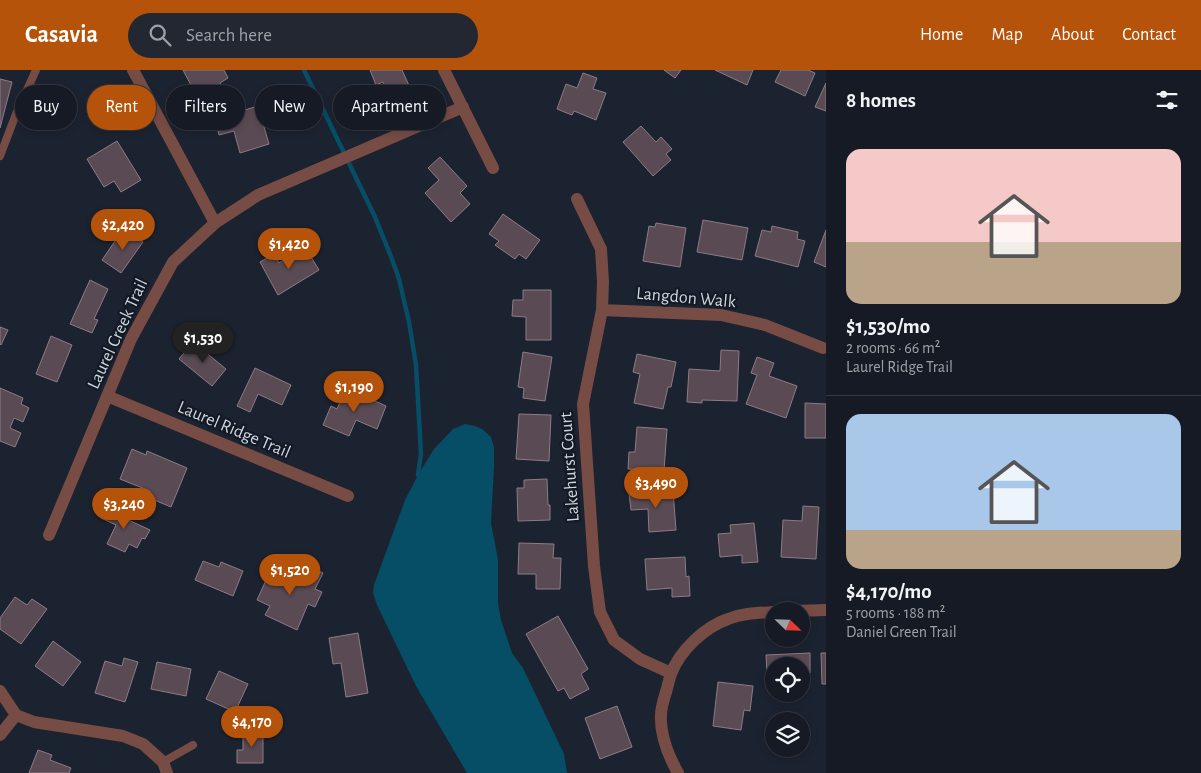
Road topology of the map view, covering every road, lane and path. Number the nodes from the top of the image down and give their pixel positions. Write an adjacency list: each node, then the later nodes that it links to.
1 (36, 70): 5 (lane)
2 (133, 70): 8 (street)
3 (444, 70): 4 (street)
4 (463, 107): 6 (street); 8 (street, Laurel Creek Trail)
5 (0, 156)
6 (494, 168)
7 (577, 199): 9 (street, Lakehurst Court)
8 (215, 223): 11 (street, Laurel Creek Trail)
9 (602, 310): 10 (street, Langdon Walk); 17 (street, Lakehurst Court)
10 (823, 348)
11 (107, 396): 12 (street, Laurel Ridge Trail); 13 (street, Laurel Creek Trail)
12 (348, 496)
13 (49, 535)
14 (810, 610): 15 (street)
15 (826, 610)
16 (765, 612): 17 (street)
17 (671, 673): 23 (street)
18 (0, 691): 19 (street)
19 (16, 715): 20 (street); 22 (street)
20 (0, 735)
21 (194, 746): 22 (lane)
22 (165, 767)
23 (678, 773)

